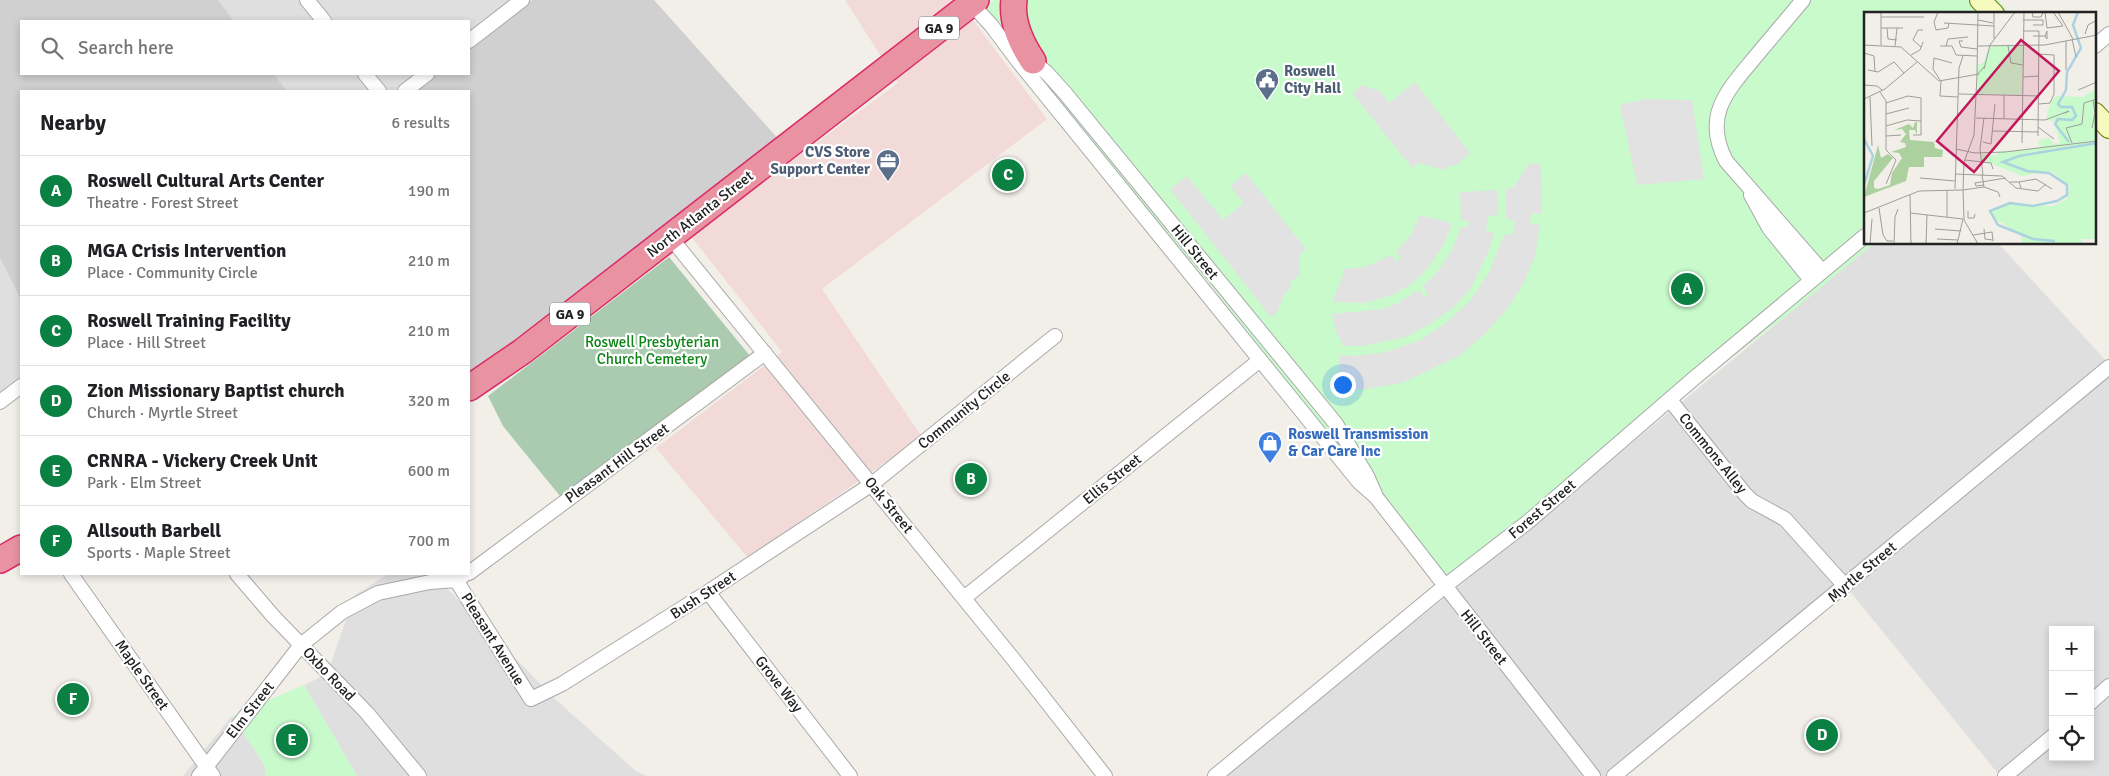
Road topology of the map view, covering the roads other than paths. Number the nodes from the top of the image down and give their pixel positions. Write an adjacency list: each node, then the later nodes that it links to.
1 (308, 0): 8 (street)
2 (522, 0): 11 (street)
3 (1014, 0): 13 (highway)
4 (1803, 0): 22 (street)
5 (1980, 0): 7 (street)
6 (972, 1): 9 (street, Hill Street); 20 (highway, North Atlanta Street / GA 9)
7 (1992, 12)
8 (323, 20)
9 (991, 25): 13 (street, Hill Street); 25 (street, Hill Street)
10 (2109, 34): 12 (street)
11 (470, 41)
12 (2096, 45)
13 (1033, 61): 32 (street, Hill Street)
14 (366, 75): 16 (street)
15 (426, 75): 17 (street)
16 (378, 90)
17 (405, 90)
18 (2096, 114): 19 (street)
19 (2109, 128)
20 (670, 237): 24 (street, Oak Street); 28 (highway, North Atlanta Street / GA 9)
21 (1864, 237): 22 (street, Forest Street)
22 (1817, 276): 29 (street, Forest Street)
23 (1055, 336): 31 (street, Community Circle)
24 (765, 353): 31 (street, Oak Street); 35 (street, Pleasant Hill Street)
25 (1260, 360): 32 (street, Hill Street); 42 (street, Ellis Street)
26 (2109, 367): 40 (street, Myrtle Street)
27 (20, 387): 30 (street)
28 (470, 387)
29 (1670, 400): 39 (street, Forest Street); 40 (street, Commons Alley)
30 (0, 402)
31 (872, 484): 41 (street, Bush Street); 42 (street, Oak Street)
32 (1376, 497): 39 (street, Hill Street)
33 (20, 549): 34 (highway)
34 (0, 560)
35 (470, 572)
36 (72, 575): 48 (street, Maple Street)
37 (238, 575): 43 (street, Oxbo Road)
38 (464, 576): 43 (street); 45 (street, Pleasant Avenue)
39 (1445, 586): 52 (street, Forest Street); 53 (street, Hill Street)
40 (1845, 586): 54 (street, Myrtle Street)
41 (708, 592): 45 (street, Bush Street); 50 (street, Grove Way)
42 (964, 598): 51 (street, Oak Street)
43 (302, 645): 48 (street, Elm Street); 49 (street, Oxbo Road)
44 (2109, 686): 46 (street)
45 (531, 699)
46 (2094, 699)
47 (2049, 739): 55 (street)
48 (206, 773)
49 (419, 776)
50 (850, 776)
51 (1105, 776)
52 (1215, 776)
53 (1593, 776)
54 (1614, 776)
55 (2004, 776)

